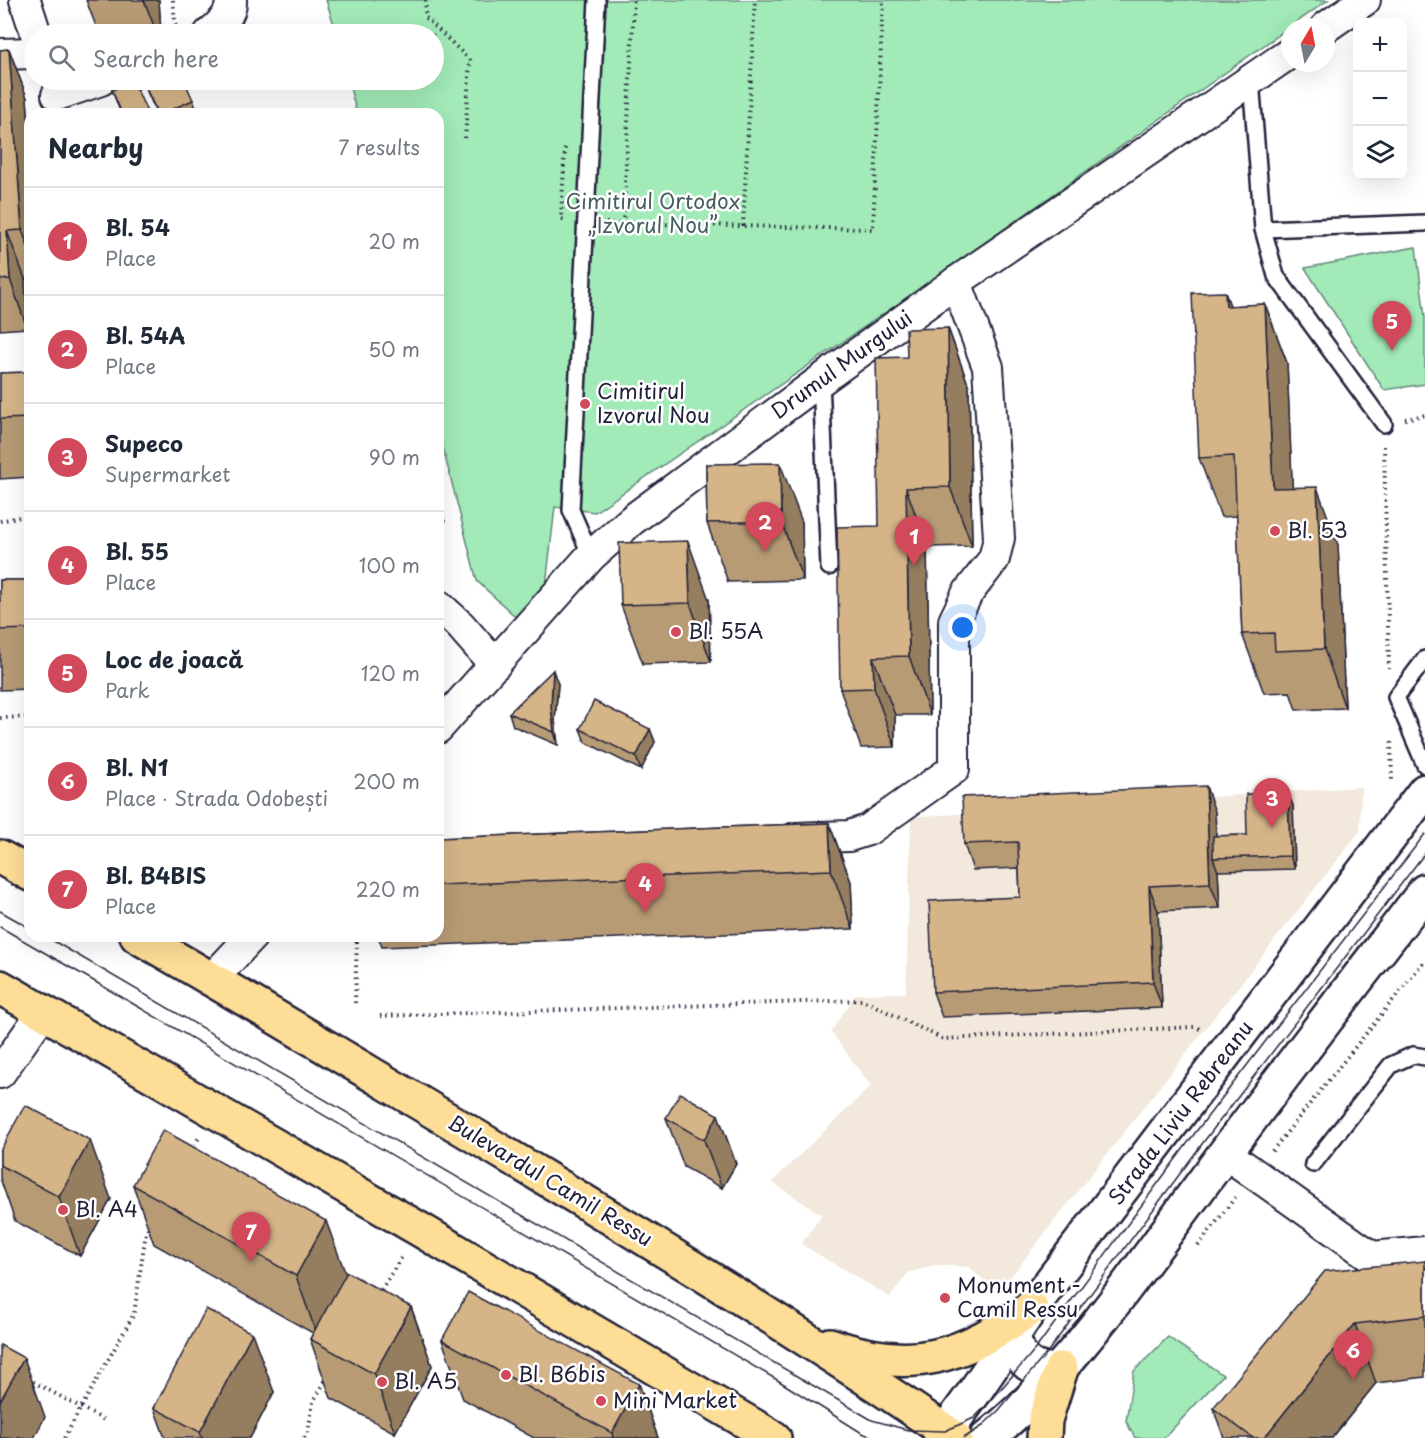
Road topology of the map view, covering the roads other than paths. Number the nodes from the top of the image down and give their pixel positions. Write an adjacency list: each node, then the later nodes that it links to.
1 (25, 0): 6 (street)
2 (231, 0): 7 (street)
3 (597, 0): 19 (lane)
4 (1365, 0): 5 (street)
5 (1335, 21)
6 (33, 24)
7 (220, 24)
8 (24, 53): 9 (street)
9 (0, 54)
10 (1281, 58): 11 (street, Drumul Murgului)
11 (1251, 80): 15 (lane); 16 (street, Drumul Murgului)
12 (74, 90): 13 (street)
13 (57, 96)
14 (1425, 223): 15 (lane)
15 (1263, 229): 18 (lane)
16 (956, 282): 17 (street, Drumul Murgului); 27 (street)
17 (821, 380): 19 (street, Drumul Murgului); 20 (lane)
18 (1384, 424)
19 (591, 556): 23 (street, Drumul Murgului)
20 (829, 567)
21 (444, 610): 23 (street)
22 (1425, 659): 25 (lane)
23 (495, 665): 24 (street, Drumul Murgului)
24 (444, 721)
25 (1425, 765)
26 (1425, 791): 41 (main road, Strada Liviu Rebreanu)
27 (773, 839)
28 (0, 857): 29 (main road)
29 (24, 871)
30 (1425, 891): 38 (main road)
31 (147, 942): 33 (main road, Bulevardul Camil Ressu)
32 (246, 942): 33 (street)
33 (212, 979): 42 (main road, Bulevardul Camil Ressu)
34 (0, 987): 35 (main road)
35 (43, 1012): 37 (street); 46 (main road)
36 (1425, 1058): 39 (lane)
37 (0, 1073)
38 (1225, 1153): 40 (street); 44 (main road)
39 (1314, 1164)
40 (1425, 1252)
41 (1031, 1308): 42 (main road); 43 (main road, Strada Liviu Rebreanu)
42 (800, 1334): 45 (main road, Bulevardul Camil Ressu)
43 (1013, 1336): 44 (main road); 45 (main road, Strada Liviu Rebreanu)
44 (1061, 1369): 47 (main road); 48 (main road)
45 (947, 1436)
46 (774, 1438)
47 (987, 1438)
48 (1044, 1438)

